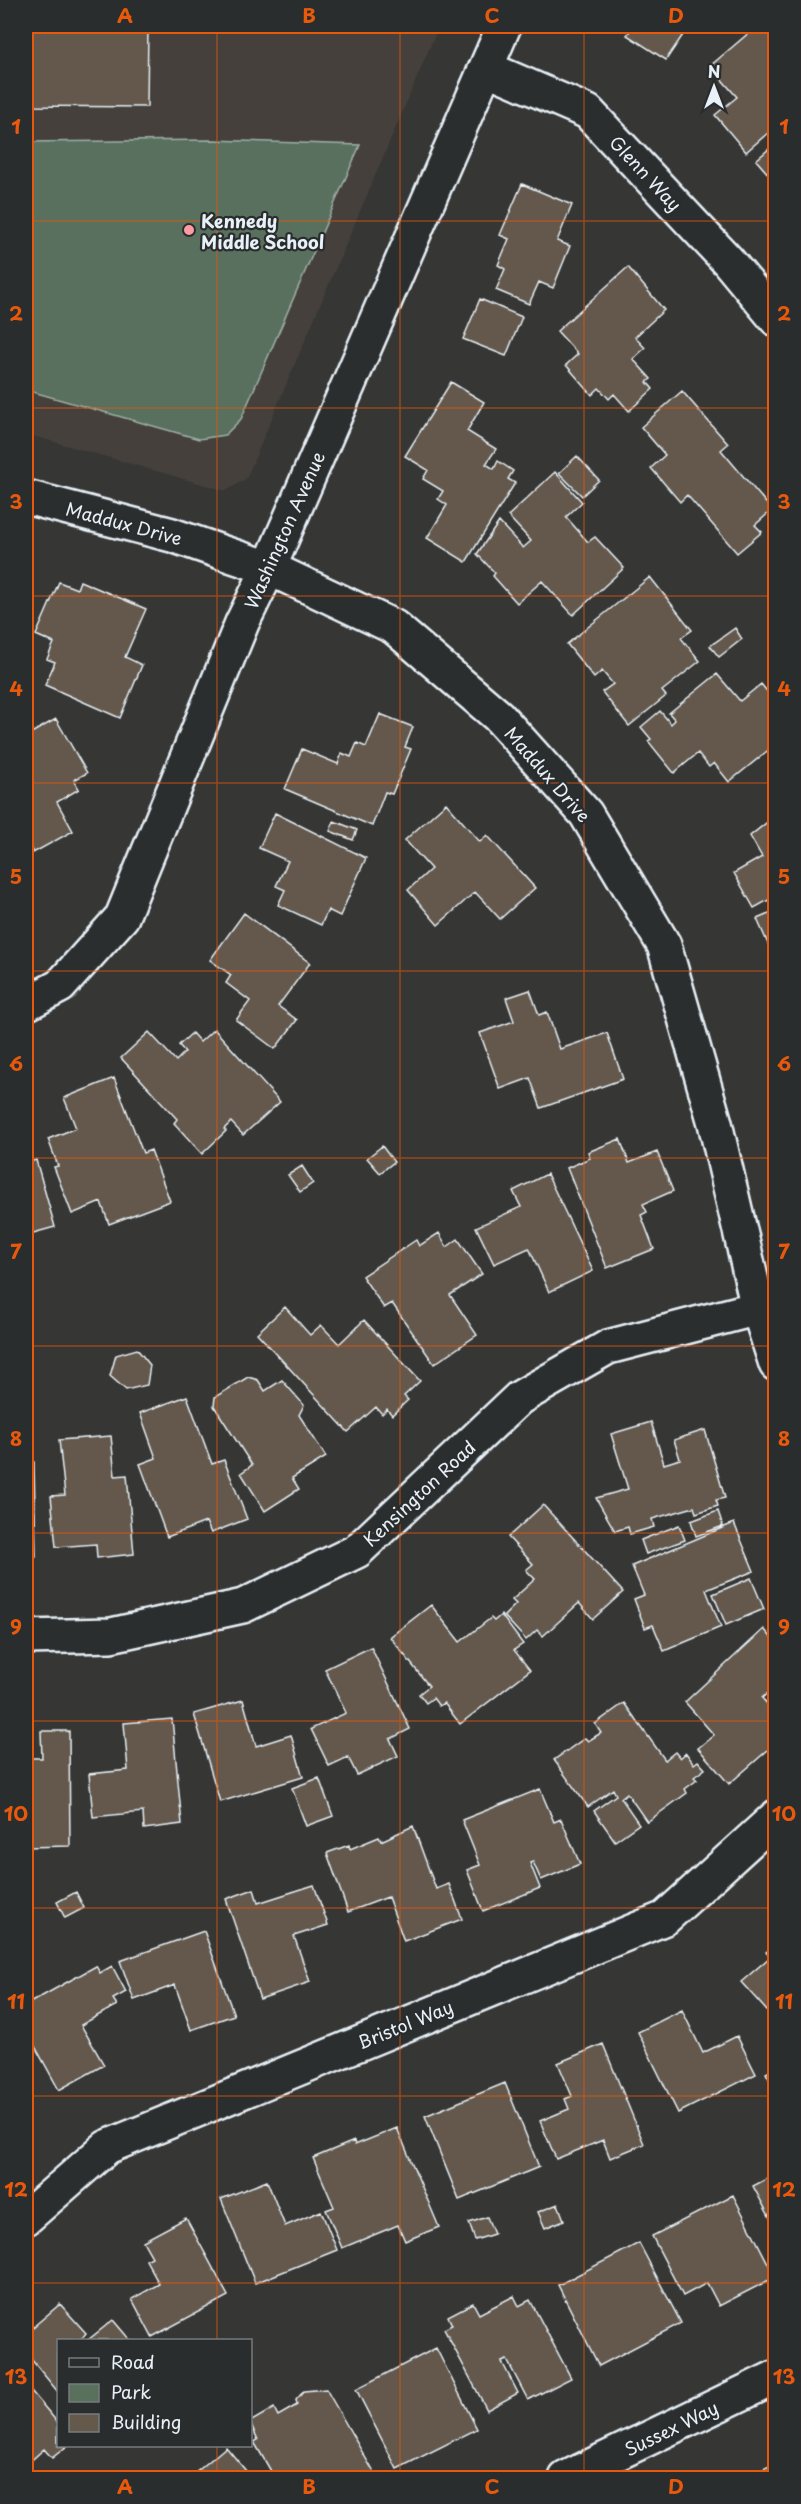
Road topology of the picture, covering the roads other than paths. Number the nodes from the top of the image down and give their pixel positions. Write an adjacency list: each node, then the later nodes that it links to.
1 (504, 26): 2 (street, Washington Avenue)
2 (486, 68): 3 (street, Glenn Way); 5 (street, Washington Avenue)
3 (776, 319)
4 (26, 497): 5 (street, Maddux Drive)
5 (269, 568): 6 (street, Washington Avenue); 7 (street, Maddux Drive)
6 (26, 1004)
7 (758, 1308): 8 (street, Maddux Drive); 9 (street, Kensington Road)
8 (776, 1364)
9 (26, 1637)
10 (776, 1817): 11 (street, Bristol Way)
11 (26, 2218)
12 (776, 2377): 13 (street, Sussex Way)
13 (566, 2478)

